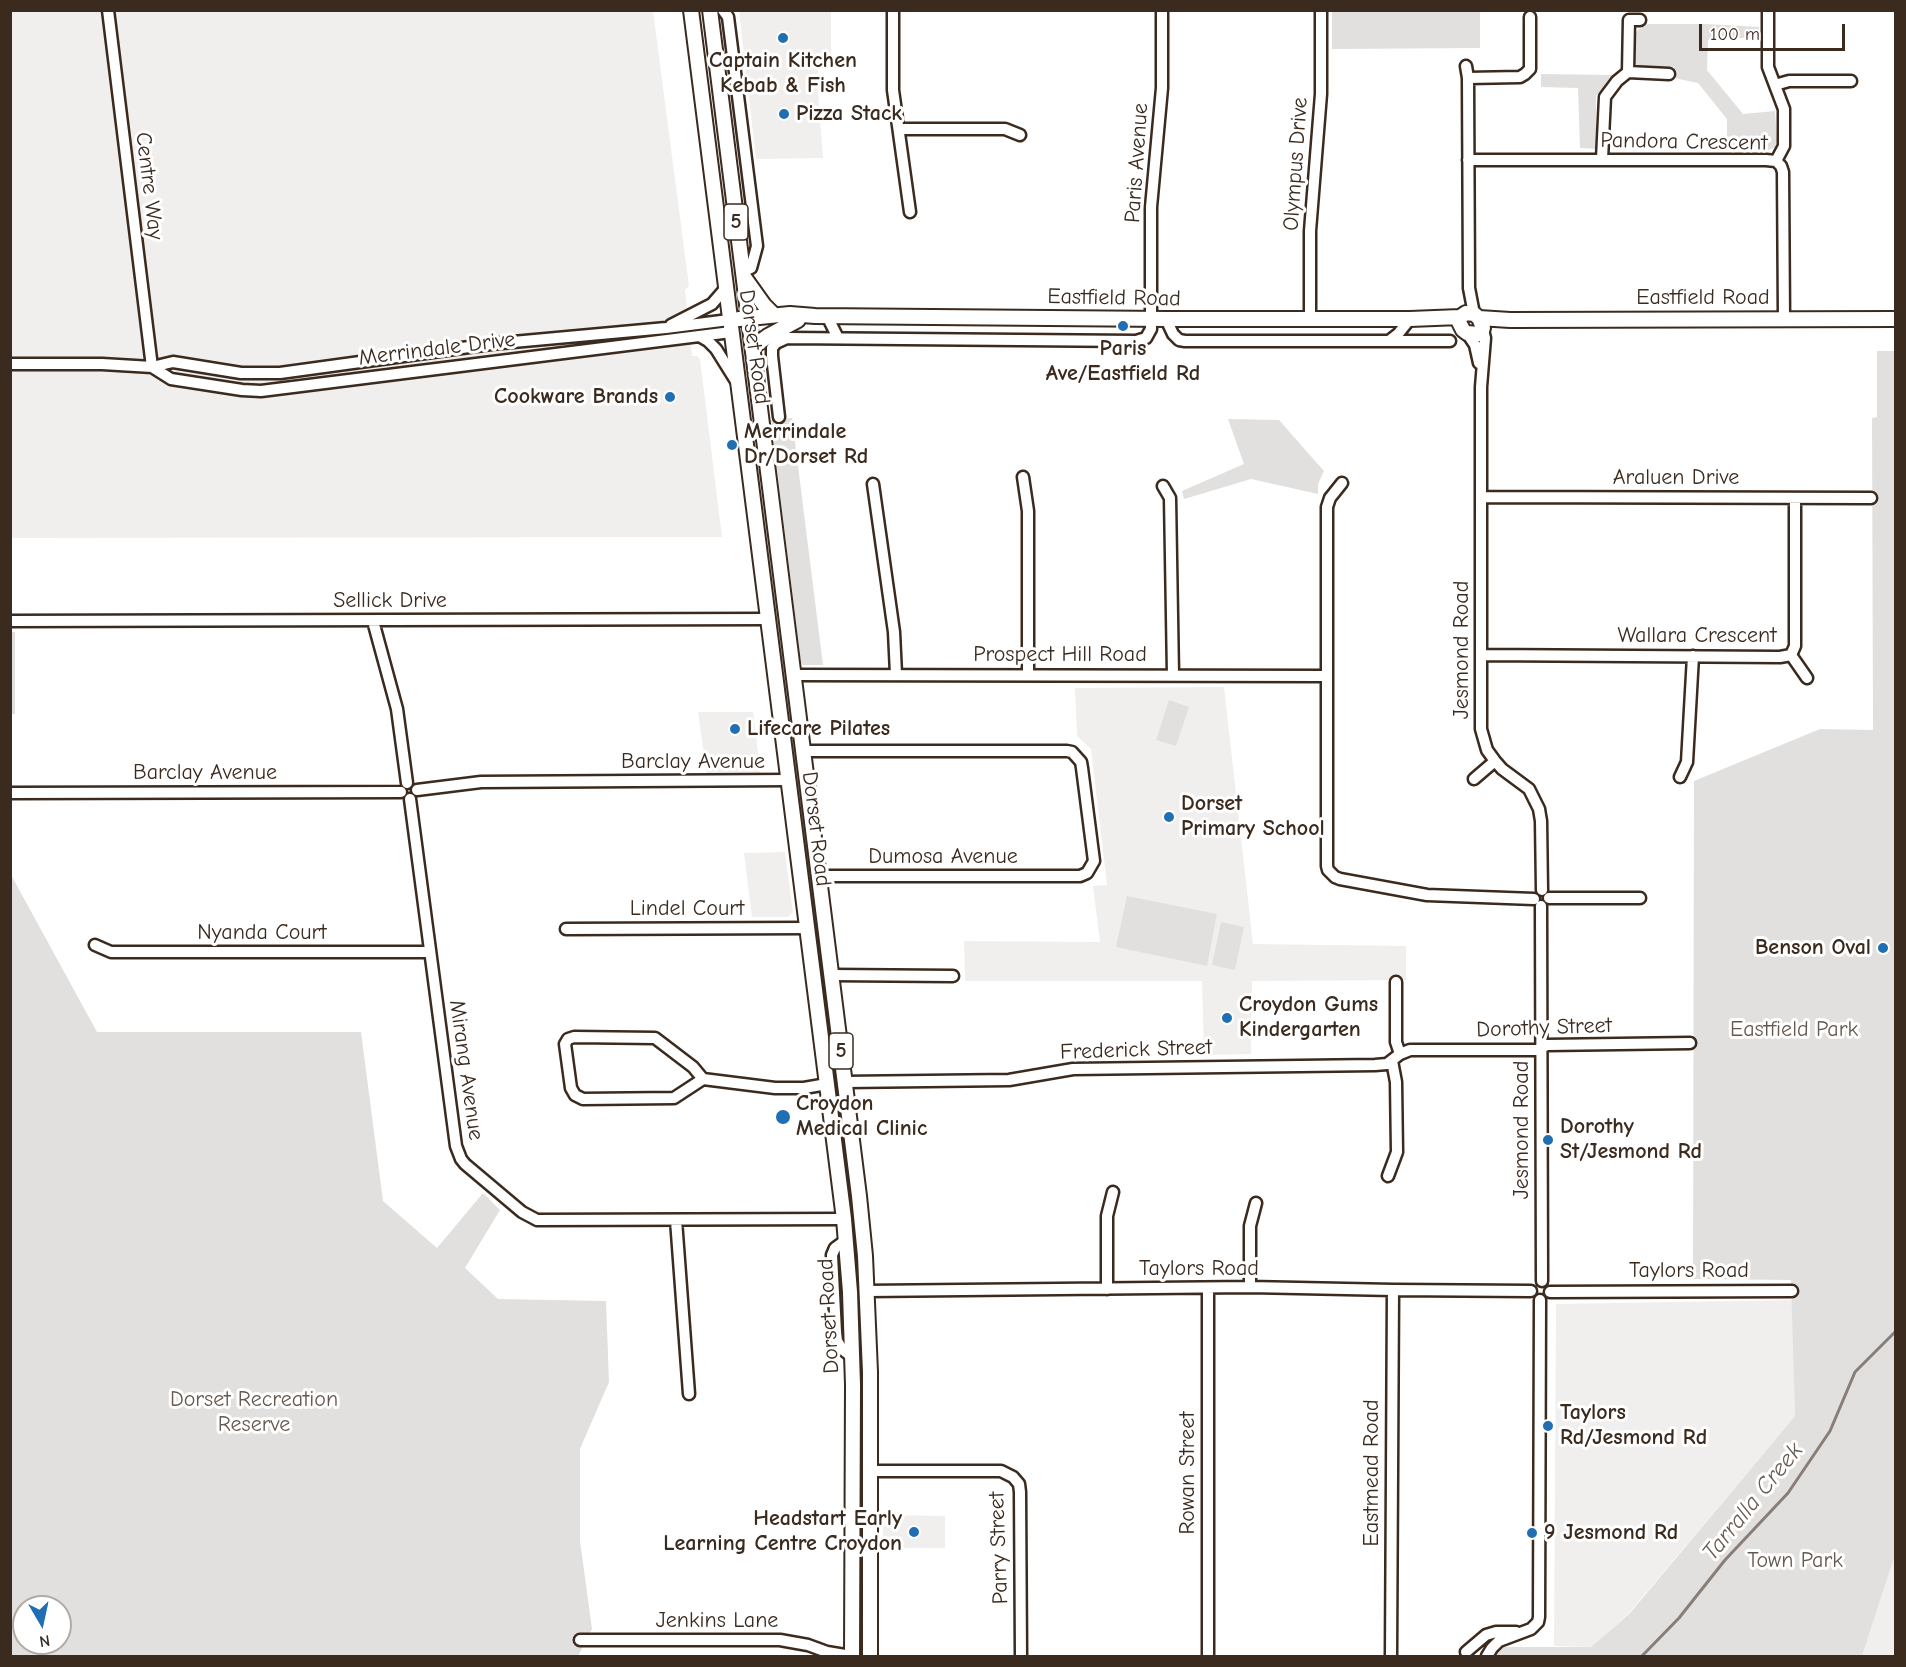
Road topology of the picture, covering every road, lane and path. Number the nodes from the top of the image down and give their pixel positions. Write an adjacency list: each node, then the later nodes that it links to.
1 (108, 10): 47 (street, Centre Way)
2 (691, 10): 24 (main road, Dorset Road / 5)
3 (710, 10): 23 (main road, Dorset Road / 5)
4 (723, 10): 23 (street)
5 (893, 10): 17 (street)
6 (1162, 10): 27 (street, Paris Avenue)
7 (1321, 10): 29 (street, Olympus Drive)
8 (1768, 10): 16 (street)
9 (1530, 17): 14 (street)
10 (1640, 20): 12 (street)
11 (1466, 66): 14 (street)
12 (1628, 72): 13 (street); 19 (street)
13 (1670, 75)
14 (1468, 78): 20 (street)
15 (1851, 81): 16 (street)
16 (1775, 84): 21 (street)
17 (899, 129): 18 (street); 22 (street)
18 (1020, 135)
19 (1602, 159): 20 (street, Pandora Crescent); 21 (street, Pandora Crescent)
20 (1468, 160): 35 (street)
21 (1776, 161): 31 (street, Pandora Crescent)
22 (910, 212)
23 (742, 273): 25 (main road); 34 (main road, Dorset Road / 5)
24 (725, 289): 36 (main road, Dorset Road / 5); 37 (street)
25 (774, 315): 26 (main road, Eastfield Road); 34 (main road, Eastfield Road)
26 (821, 316): 27 (main road, Eastfield Road); 33 (main road, Eastfield Road); 39 (street)
27 (1151, 319): 28 (main road, Eastfield Road); 39 (street)
28 (1166, 319): 29 (main road, Eastfield Road); 41 (street)
29 (1310, 319): 30 (main road, Eastfield Road)
30 (1412, 319): 35 (main road, Eastfield Road); 41 (street)
31 (1784, 319): 32 (main road, Eastfield Road); 35 (main road, Eastfield Road)
32 (1896, 319)
33 (798, 320): 34 (main road, Eastfield Road); 43 (main road)
34 (749, 323): 36 (main road, Eastfield Road); 43 (main road, Dorset Road / 5)
35 (1471, 323): 50 (street, Jesmond Road); 50 (street, Jesmond Road)
36 (730, 326): 37 (street, Merrindale Drive); 38 (street, Merrindale Drive); 49 (main road, Dorset Road / 5)
37 (666, 328): 40 (street, Merrindale Drive)
38 (701, 337): 45 (street, Merrindale Drive); 49 (street)
39 (838, 338): 51 (street)
40 (522, 340): 44 (street, Merrindale Drive); 45 (street)
41 (1389, 341): 42 (street)
42 (1450, 341)
43 (753, 347): 59 (main road, Dorset Road / 5)
44 (415, 354): 47 (street, Merrindale Drive); 48 (street)
45 (525, 358): 48 (street, Merrindale Drive)
46 (10, 364): 47 (street, Merrindale Drive)
47 (152, 367): 48 (street, Merrindale Drive)
48 (418, 372)
49 (738, 384): 60 (main road, Dorset Road / 5)
50 (1481, 387): 56 (street, Jesmond Road)
51 (779, 417)
52 (1023, 477): 67 (street)
53 (1342, 483): 70 (street)
54 (873, 484): 66 (street)
55 (1163, 486): 69 (street)
56 (1482, 497): 57 (street, Araluen Drive); 63 (street, Jesmond Road)
57 (1795, 498): 58 (street, Araluen Drive); 64 (street, Wallara Crescent)
58 (1871, 498)
59 (786, 617): 60 (main road); 68 (main road, Dorset Road / 5)
60 (769, 620): 62 (street, Sellick Drive); 76 (main road, Dorset Road / 5)
61 (10, 621): 62 (street, Sellick Drive)
62 (373, 621): 77 (street, Mirang Avenue)
63 (1481, 655): 65 (street, Wallara Crescent); 73 (street, Jesmond Road)
64 (1791, 655): 65 (street, Wallara Crescent); 71 (street)
65 (1693, 656): 74 (street)
66 (896, 674): 67 (street, Prospect Hill Road); 68 (street, Prospect Hill Road)
67 (1028, 674): 69 (street, Prospect Hill Road)
68 (793, 675): 72 (main road, Dorset Road / 5)
69 (1173, 675): 70 (street, Prospect Hill Road)
70 (1327, 676): 82 (street)
71 (1807, 678)
72 (802, 751): 79 (main road, Dorset Road / 5); 79 (street, Dumosa Avenue)
73 (1495, 761): 75 (street); 82 (street, Jesmond Road)
74 (1680, 777)
75 (1474, 779)
76 (789, 780): 77 (street, Barclay Avenue); 80 (main road, Dorset Road / 5)
77 (409, 791): 78 (street, Barclay Avenue); 86 (street, Mirang Avenue)
78 (10, 793)
79 (818, 876): 80 (main road); 87 (main road, Dorset Road / 5)
80 (801, 878): 83 (main road, Dorset Road / 5)
81 (1640, 898): 82 (street)
82 (1541, 899): 91 (street, Jesmond Road)
83 (808, 928): 84 (street, Lindel Court); 95 (main road, Dorset Road / 5)
84 (566, 929)
85 (95, 945): 86 (street, Nyanda Court)
86 (430, 952): 100 (street, Mirang Avenue)
87 (831, 975): 88 (street); 94 (main road, Dorset Road / 5)
88 (952, 976)
89 (1396, 982): 92 (street)
90 (1690, 1043): 91 (street, Dorothy Street)
91 (1542, 1048): 92 (street, Dorothy Street); 102 (street, Jesmond Road)
92 (1396, 1057): 94 (street, Frederick Street); 96 (street)
93 (703, 1079): 93 (street); 95 (street)
94 (845, 1082): 95 (main road); 107 (main road, Dorset Road / 5)
95 (827, 1084): 99 (main road, Dorset Road / 5)
96 (1388, 1176)
97 (1113, 1192): 104 (street)
98 (1256, 1203): 103 (street)
99 (844, 1219): 100 (street, Mirang Avenue); 101 (main road, Dorset Road / 5)
100 (676, 1220): 114 (street)
101 (846, 1240): 110 (main road, Dorset Road / 5); 113 (street)
102 (1542, 1281): 108 (street); 111 (street)
103 (1250, 1287): 105 (street, Taylors Road); 106 (street, Taylors Road)
104 (1107, 1288): 105 (street, Taylors Road); 107 (street, Taylors Road)
105 (1208, 1289): 122 (street, Rowan Street)
106 (1393, 1290): 108 (street, Taylors Road); 123 (street, Eastmead Road)
107 (867, 1291): 110 (main road); 115 (main road, Dorset Road / 5)
108 (1531, 1291): 112 (street)
109 (1792, 1291): 111 (street, Taylors Road)
110 (850, 1292): 113 (main road, Dorset Road / 5)
111 (1550, 1292): 112 (street)
112 (1540, 1300): 116 (street)
113 (852, 1357): 119 (main road, Dorset Road / 5)
114 (689, 1394)
115 (870, 1471): 120 (main road, Dorset Road / 5); 121 (street, Parry Street)
116 (1523, 1632): 118 (street); 125 (street)
117 (579, 1640): 119 (street, Jenkins Lane)
118 (1462, 1655): 124 (street)
119 (852, 1656)
120 (870, 1656)
121 (1021, 1656)
122 (1208, 1656)
123 (1391, 1656)
124 (1481, 1656)
125 (1487, 1656)

